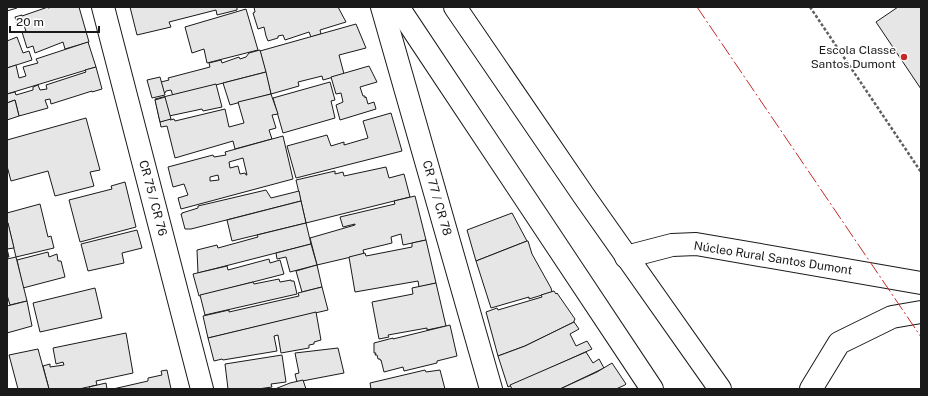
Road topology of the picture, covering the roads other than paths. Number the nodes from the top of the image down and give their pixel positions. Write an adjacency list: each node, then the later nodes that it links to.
1 (103, 7): 8 (street, CR 75 / CR 76)
2 (382, 7): 9 (street, CR 77 / CR 78)
3 (398, 7): 10 (street)
4 (455, 7): 5 (street)
5 (626, 257): 6 (street, Núcleo Rural Santos Dumont); 11 (street)
6 (921, 283)
7 (921, 312): 12 (street)
8 (202, 389)
9 (491, 389)
10 (652, 389)
11 (720, 389)
12 (811, 389)

